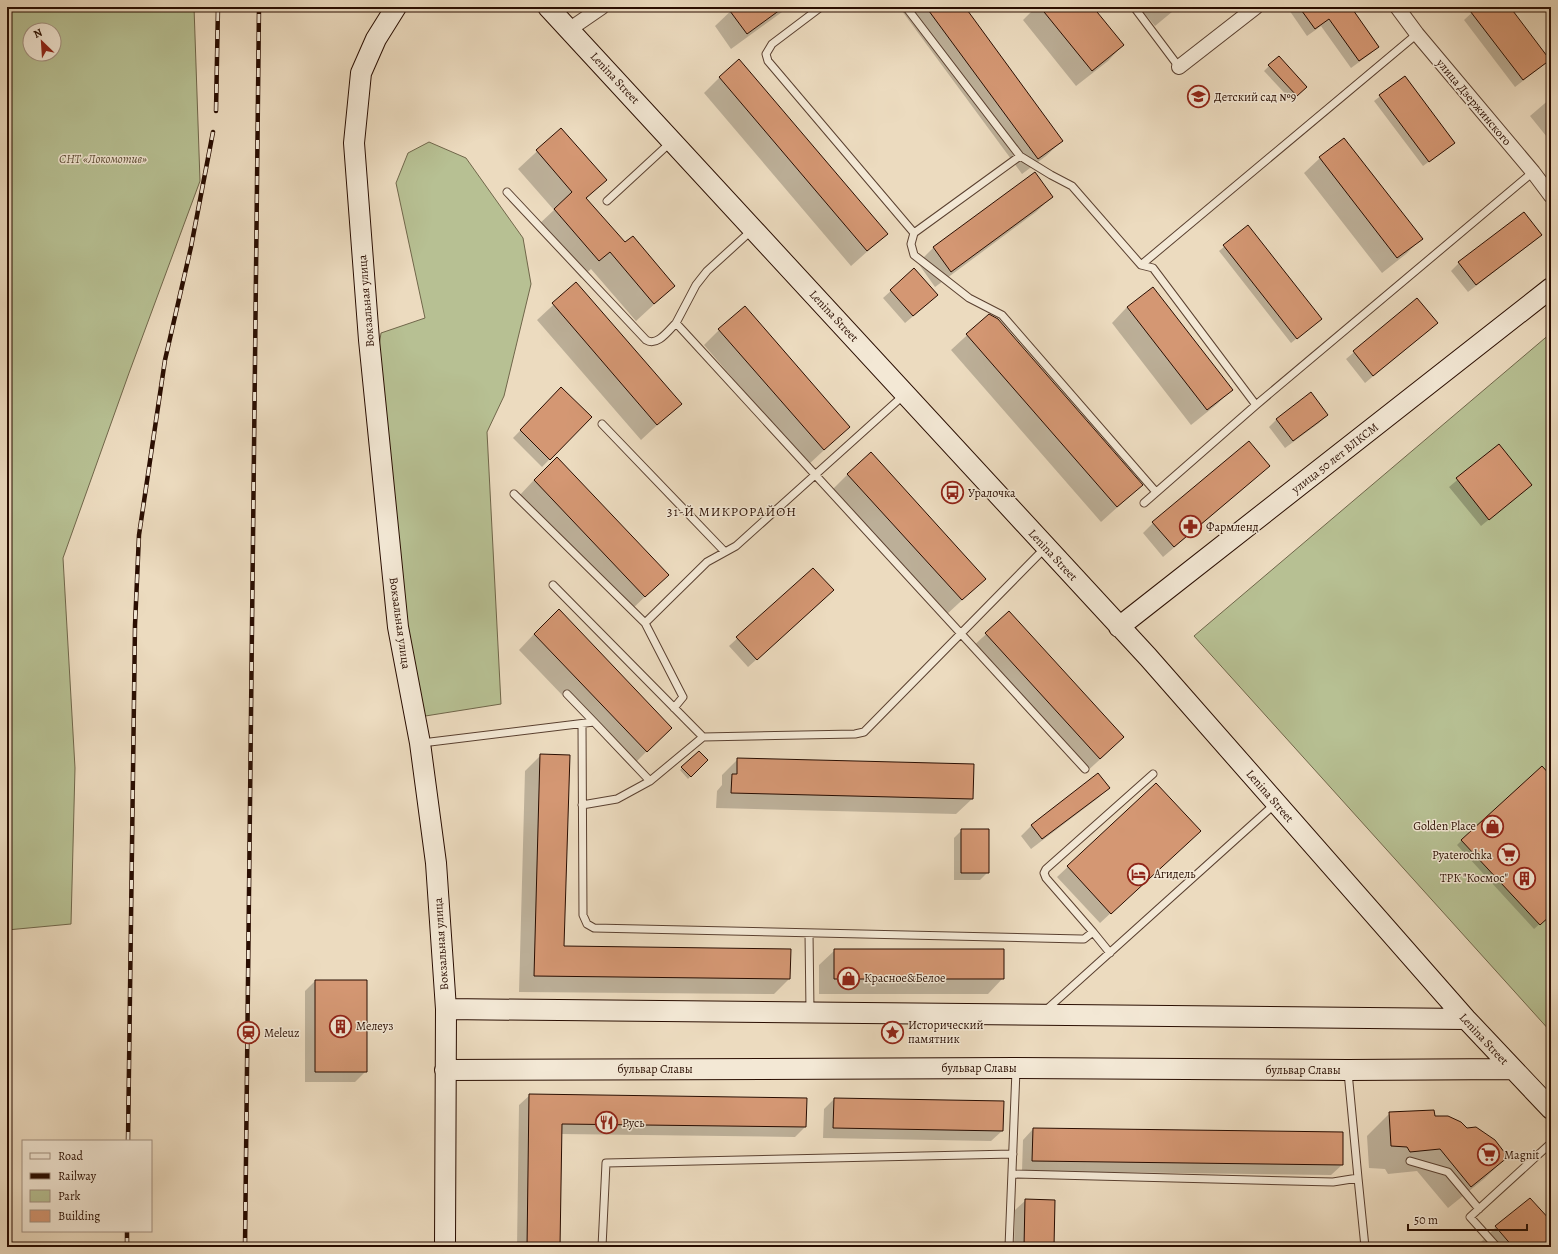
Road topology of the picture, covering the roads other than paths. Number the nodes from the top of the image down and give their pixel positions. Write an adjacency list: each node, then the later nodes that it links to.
1 (396, 7): 41 (street, Вокзальная улица)
2 (548, 7): 9 (street, Lenina Street)
3 (602, 7): 9 (street)
4 (821, 7): 19 (lane)
5 (906, 7): 13 (lane)
6 (1134, 7): 11 (lane)
7 (1397, 7): 10 (street, улица Дзержинского)
8 (1252, 8): 11 (street)
9 (570, 29): 12 (street, Lenina Street)
10 (1417, 34): 14 (street, улица Дзержинского); 20 (lane)
11 (1179, 67)
12 (673, 141): 17 (lane); 18 (street, Lenina Street)
13 (1020, 156): 19 (lane); 20 (lane)
14 (1533, 172): 16 (street, улица Дзержинского); 24 (lane)
15 (507, 192): 22 (lane)
16 (1551, 196)
17 (607, 201)
18 (753, 229): 22 (lane); 23 (street, Lenina Street)
19 (914, 233): 27 (lane)
20 (1141, 265): 24 (lane)
21 (1551, 288): 34 (street, улица 50 лет ВЛКСМ)
22 (676, 323): 26 (lane)
23 (905, 394): 26 (lane); 30 (street, Lenina Street)
24 (1256, 405): 27 (lane)
25 (602, 424): 31 (lane)
26 (815, 474): 31 (lane); 35 (lane)
27 (1156, 492): 29 (lane)
28 (514, 494): 33 (lane)
29 (1144, 503)
30 (1046, 547): 34 (street, Lenina Street); 35 (lane)
31 (725, 552): 33 (lane)
32 (553, 585): 37 (lane)
33 (645, 623): 37 (lane)
34 (1119, 627): 45 (street, Lenina Street)
35 (961, 633): 40 (lane); 42 (lane)
36 (567, 694): 38 (lane)
37 (674, 708): 40 (lane)
38 (594, 722): 39 (lane); 44 (lane)
39 (582, 724): 41 (lane); 46 (lane)
40 (703, 737): 44 (lane)
41 (420, 743): 50 (street, Вокзальная улица)
42 (1085, 769)
43 (1153, 774): 47 (lane)
44 (650, 781): 46 (lane)
45 (1276, 803): 49 (lane); 53 (street, Lenina Street)
46 (582, 805): 48 (lane)
47 (1093, 932): 48 (lane); 49 (lane)
48 (809, 933): 51 (lane)
49 (1110, 953): 52 (lane)
50 (446, 1009): 51 (street); 56 (street, Вокзальная улица)
51 (810, 1013): 52 (street)
52 (1041, 1015): 53 (street)
53 (1466, 1019): 55 (street, Lenina Street)
54 (1016, 1068): 56 (street, бульвар Славы); 57 (street, бульвар Славы); 60 (lane)
55 (1512, 1069): 57 (street, бульвар Славы); 58 (street, Lenina Street)
56 (445, 1070): 65 (street, Вокзальная улица)
57 (1348, 1070): 63 (lane)
58 (1551, 1109)
59 (1551, 1143): 64 (lane)
60 (1013, 1154): 62 (lane); 66 (lane)
61 (1410, 1161): 64 (lane)
62 (1012, 1174): 63 (lane); 67 (lane)
63 (1358, 1178): 68 (lane)
64 (1479, 1209): 69 (lane)
65 (445, 1247)
66 (602, 1247)
67 (1009, 1247)
68 (1365, 1247)
69 (1496, 1247)

